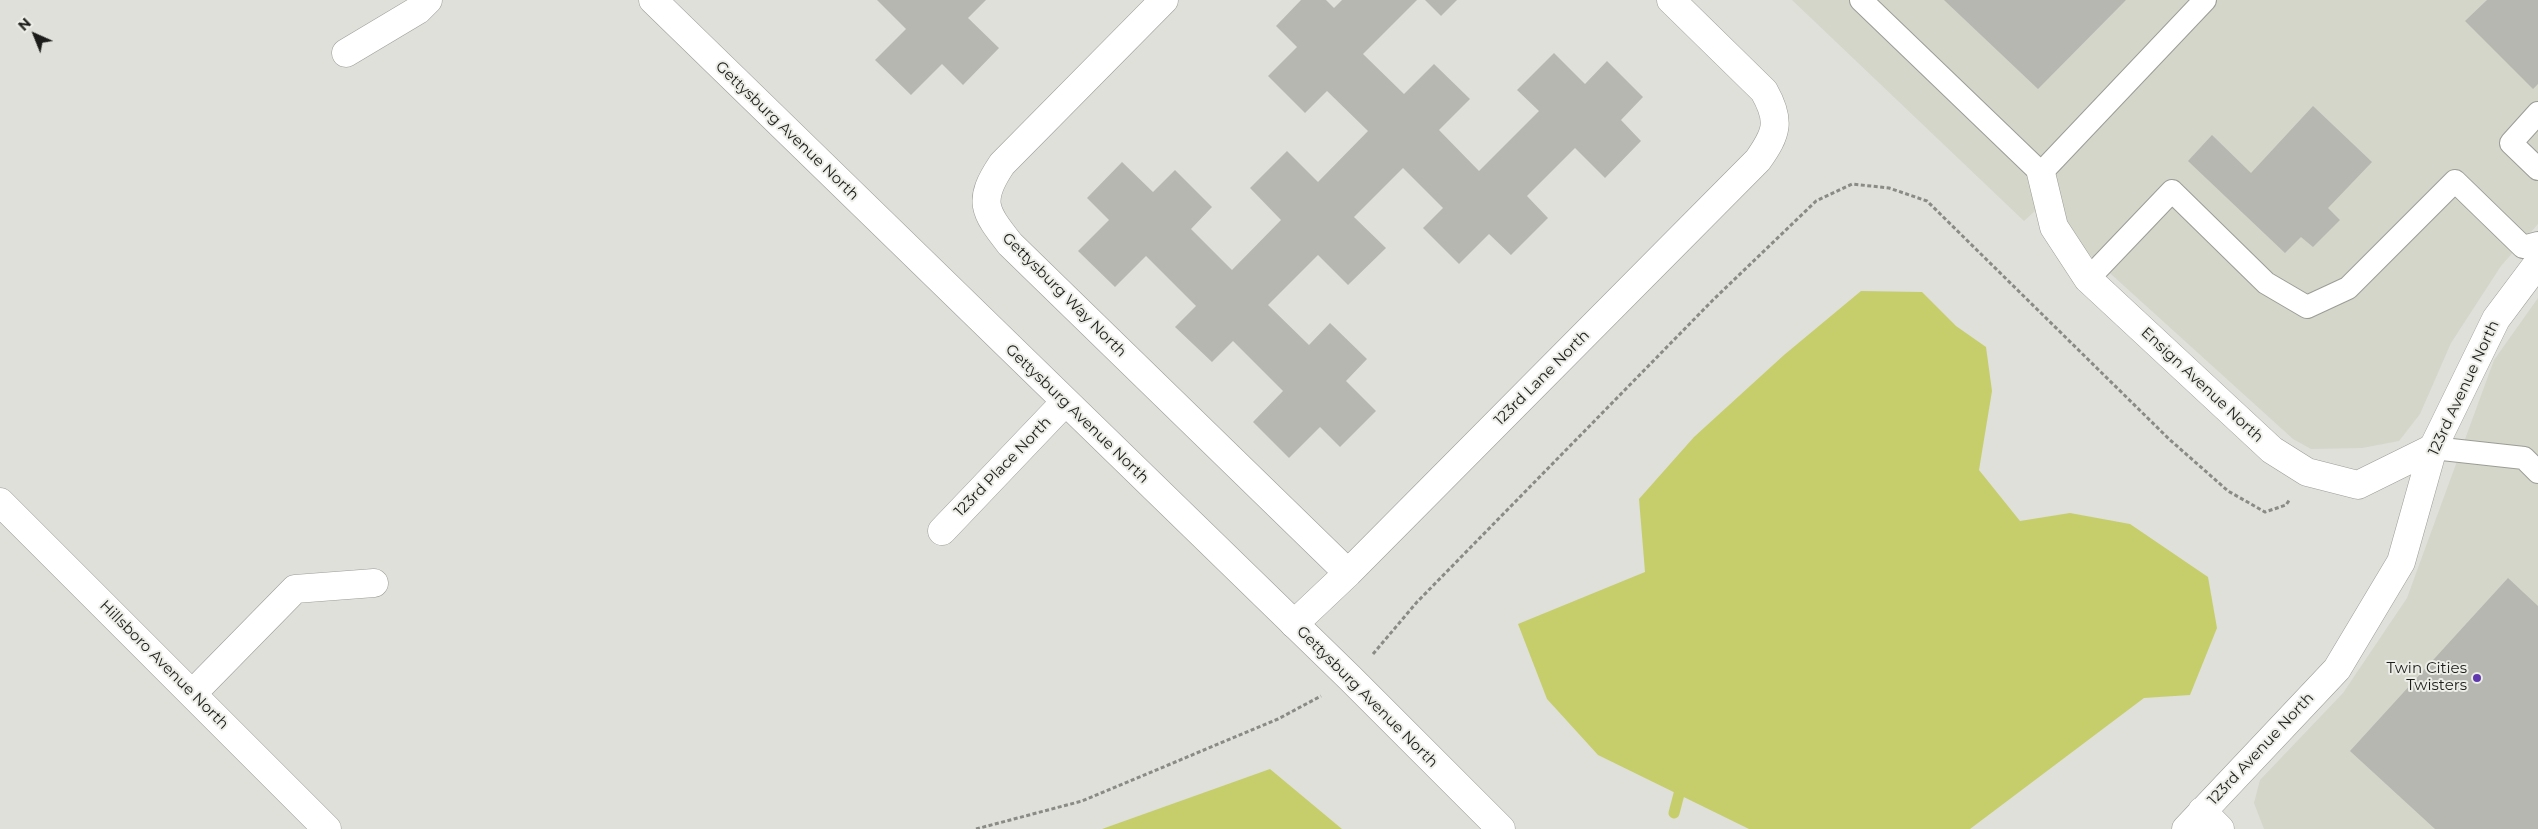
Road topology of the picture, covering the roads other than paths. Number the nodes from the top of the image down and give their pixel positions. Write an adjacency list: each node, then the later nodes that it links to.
1 (428, 0): 7 (street)
2 (653, 0): 14 (street, Gettysburg Avenue North)
3 (1164, 0): 19 (street, Gettysburg Way North)
4 (1672, 0): 19 (street, 123rd Lane North)
5 (1861, 0): 10 (lane)
6 (2205, 0): 10 (lane)
7 (346, 53)
8 (2538, 113): 9 (lane)
9 (2538, 169)
10 (2041, 173): 13 (street, Ensign Avenue North)
11 (2538, 243): 13 (lane)
12 (2538, 263): 15 (street, 123rd Avenue North)
13 (2088, 279): 15 (street, Ensign Avenue North)
14 (1065, 402): 18 (street, 123rd Place North); 21 (street, Gettysburg Avenue North)
15 (2433, 448): 16 (lane); 23 (street, 123rd Avenue North)
16 (2538, 472)
17 (0, 502): 22 (street, Hillsboro Avenue North)
18 (942, 531)
19 (1348, 573): 21 (street, 123rd Lane North)
20 (374, 583): 22 (street)
21 (1294, 624): 25 (street, Gettysburg Avenue North)
22 (192, 693): 24 (street, Hillsboro Avenue North)
23 (2203, 823)
24 (327, 829)
25 (1501, 829)

